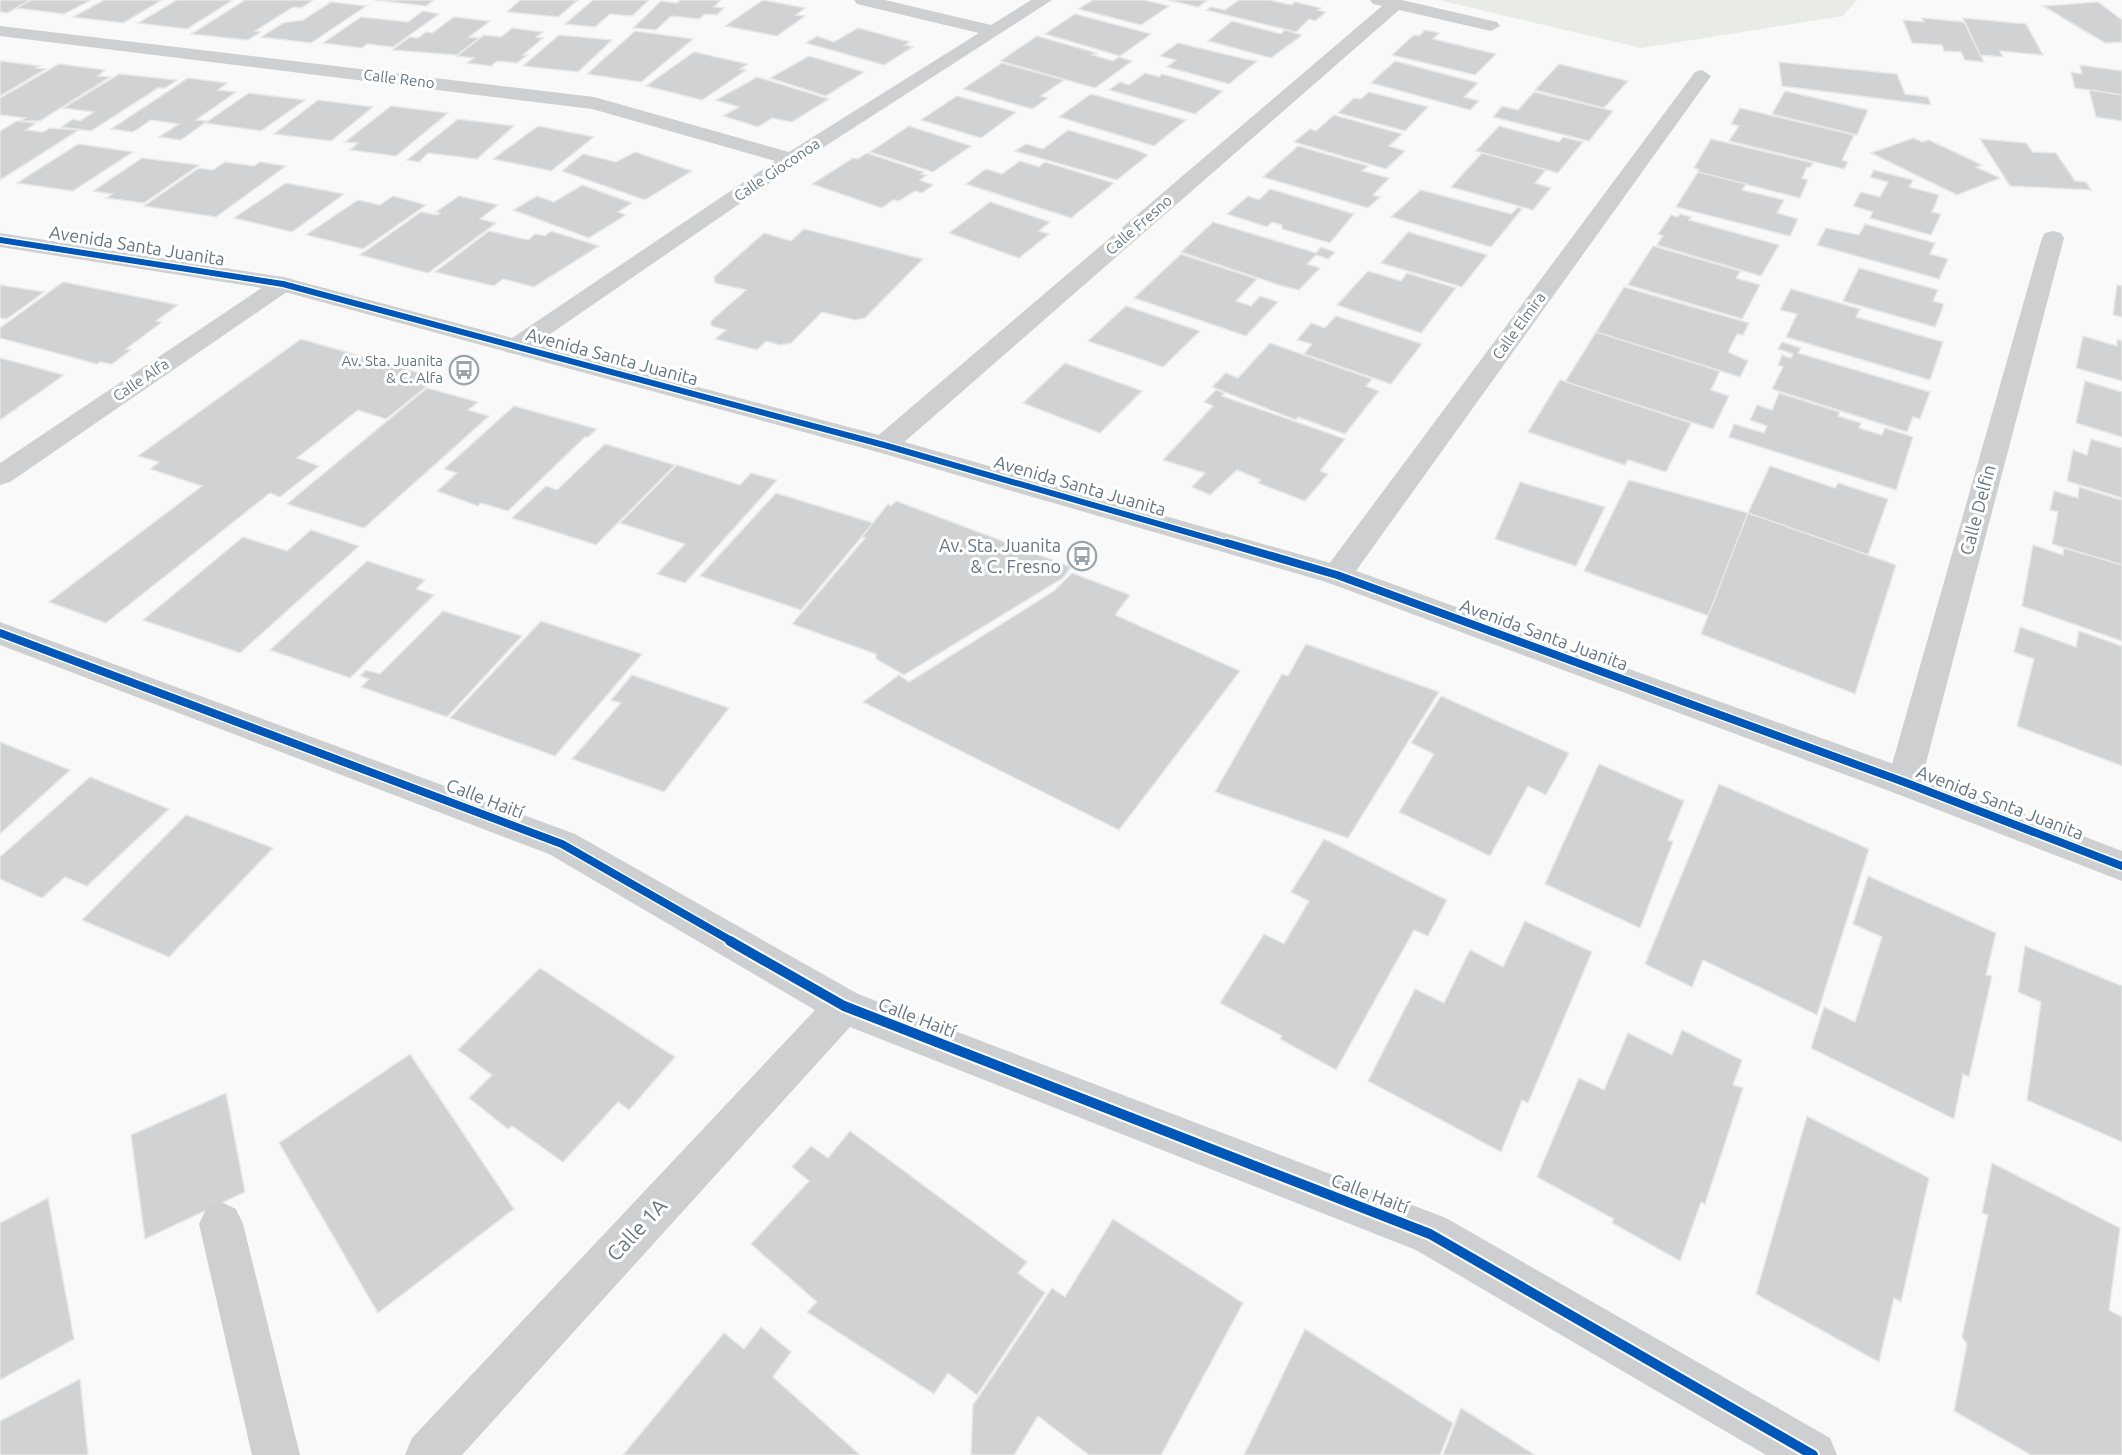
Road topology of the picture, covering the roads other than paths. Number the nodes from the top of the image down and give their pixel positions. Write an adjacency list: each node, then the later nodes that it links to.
1 (863, 0): 6 (street)
2 (1043, 0): 6 (street, Calle Gioconoa)
3 (1387, 2): 4 (street); 13 (street, Calle Fresno)
4 (1491, 26)
5 (0, 31): 8 (street, Calle Reno)
6 (993, 32): 8 (street, Calle Gioconoa)
7 (1702, 76): 15 (street, Calle Elmira)
8 (792, 159): 12 (street, Calle Gioconoa)
9 (2053, 238): 17 (street, Calle Delfin)
10 (0, 240): 11 (street, Avenida Santa Juanita)
11 (283, 284): 12 (street, Avenida Santa Juanita); 14 (street, Calle Alfa)
12 (515, 346): 13 (street, Avenida Santa Juanita)
13 (884, 445): 15 (street, Avenida Santa Juanita)
14 (0, 476)
15 (1337, 575): 17 (street, Avenida Santa Juanita)
16 (0, 633): 19 (street, Calle Haití)
17 (1904, 782): 18 (street, Avenida Santa Juanita)
18 (2122, 866)
19 (844, 1006): 22 (street, Calle 1A); 23 (street, Calle Haití)
20 (221, 1224): 21 (street)
21 (276, 1455)
22 (429, 1455)
23 (1813, 1455)

